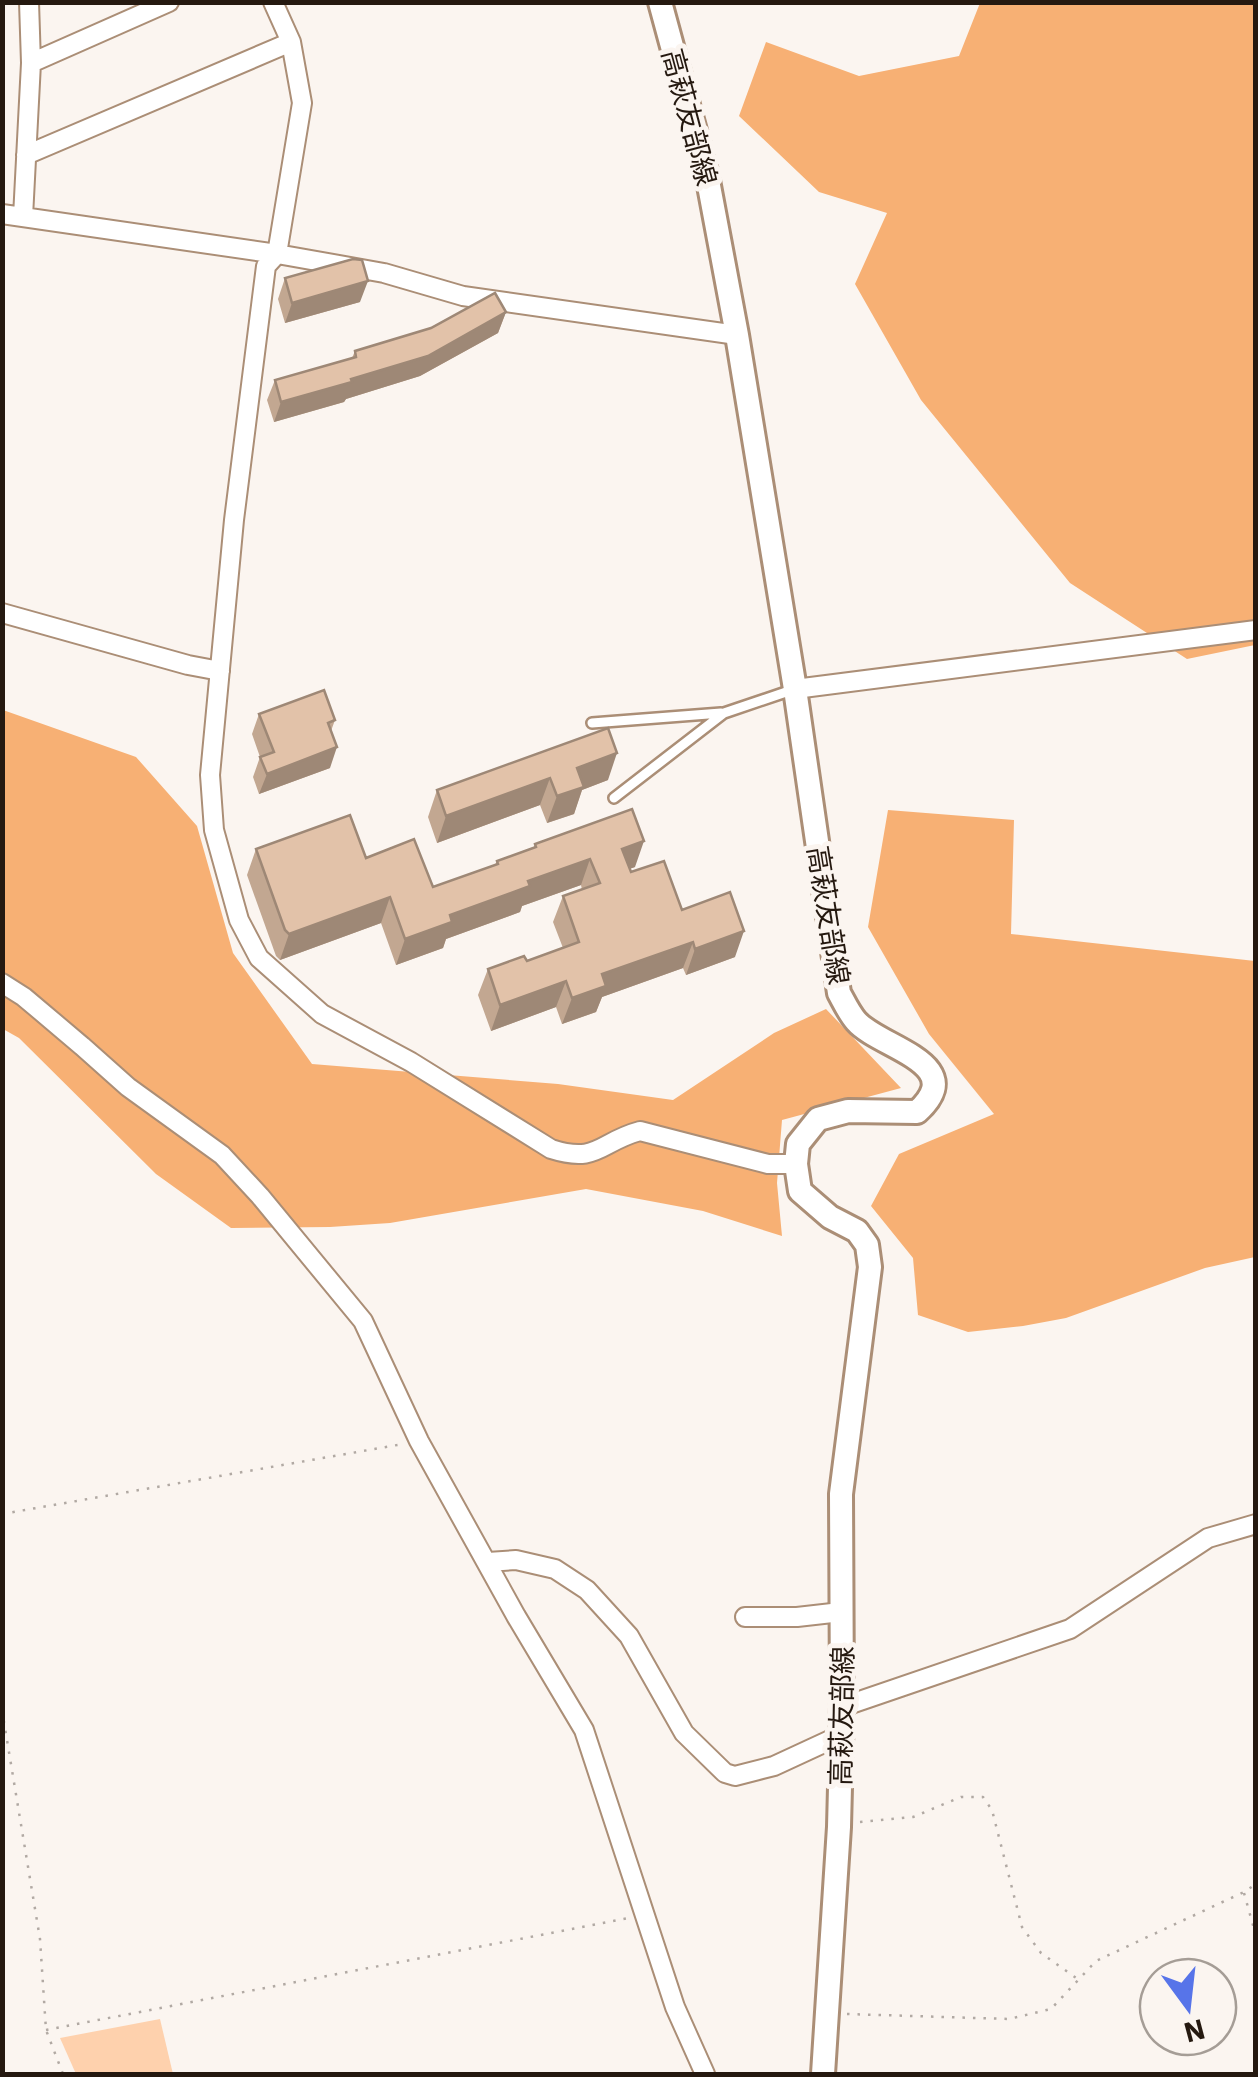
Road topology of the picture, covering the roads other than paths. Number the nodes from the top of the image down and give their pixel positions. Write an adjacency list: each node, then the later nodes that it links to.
1 (28, 2): 6 (street)
2 (169, 2): 6 (street)
3 (274, 2): 5 (street)
4 (660, 2): 11 (main road, 高萩友部線)
5 (292, 42): 7 (street); 10 (street)
6 (31, 62): 7 (street)
7 (26, 155): 9 (street)
8 (2, 214): 9 (street)
9 (23, 216): 10 (street)
10 (277, 254): 11 (street); 14 (street)
11 (737, 335): 15 (main road, 高萩友部線)
12 (2, 613): 14 (street)
13 (1256, 630): 15 (street)
14 (220, 671): 20 (street)
15 (795, 689): 16 (lane); 20 (main road, 高萩友部線)
16 (724, 713): 17 (lane); 18 (lane)
17 (592, 723)
18 (614, 798)
19 (2, 983): 22 (street)
20 (796, 1164): 23 (main road, 高萩友部線)
21 (1256, 1524): 25 (street)
22 (488, 1562): 26 (street); 27 (street)
23 (842, 1612): 24 (street); 25 (main road, 高萩友部線)
24 (745, 1616)
25 (842, 1707): 26 (main road, 高萩友部線)
26 (841, 1734): 28 (main road, 高萩友部線)
27 (706, 2074)
28 (823, 2074)

